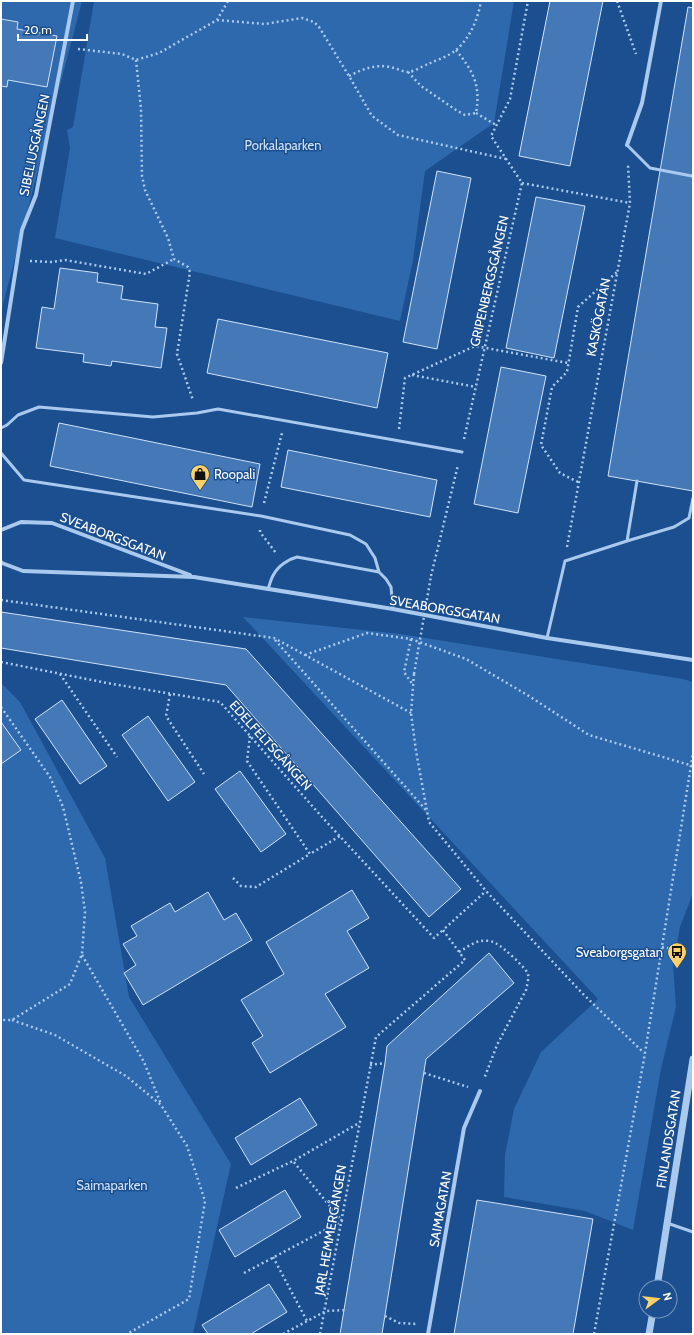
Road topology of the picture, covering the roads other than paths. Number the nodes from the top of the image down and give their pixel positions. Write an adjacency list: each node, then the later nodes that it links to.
1 (73, 1): 5 (street, SIBELIUSGÅNGEN)
2 (661, 1): 3 (street)
3 (627, 145): 4 (lane)
4 (692, 176)
5 (1, 363)
6 (1, 428): 7 (lane)
7 (462, 452)
8 (1, 453): 14 (lane)
9 (637, 481): 12 (lane)
10 (693, 498): 12 (lane)
11 (1, 530): 15 (street, SVEABORGSGATAN)
12 (627, 541): 18 (lane)
13 (1, 562): 15 (street, SVEABORGSGATAN)
14 (379, 572): 16 (lane); 17 (lane)
15 (194, 577): 16 (street, SVEABORGSGATAN)
16 (268, 589): 17 (street, SVEABORGSGATAN)
17 (393, 609): 18 (street, SVEABORGSGATAN)
18 (547, 638): 19 (street, SVEABORGSGATAN)
19 (693, 660)
20 (693, 1059): 22 (street, FINLANDSGATAN)
21 (480, 1091): 26 (street, SAIMAGATAN)
22 (667, 1224): 23 (lane); 24 (street, FINLANDSGATAN)
23 (693, 1232)
24 (658, 1279)
25 (652, 1319): 27 (street)
26 (428, 1334)
27 (649, 1334)

